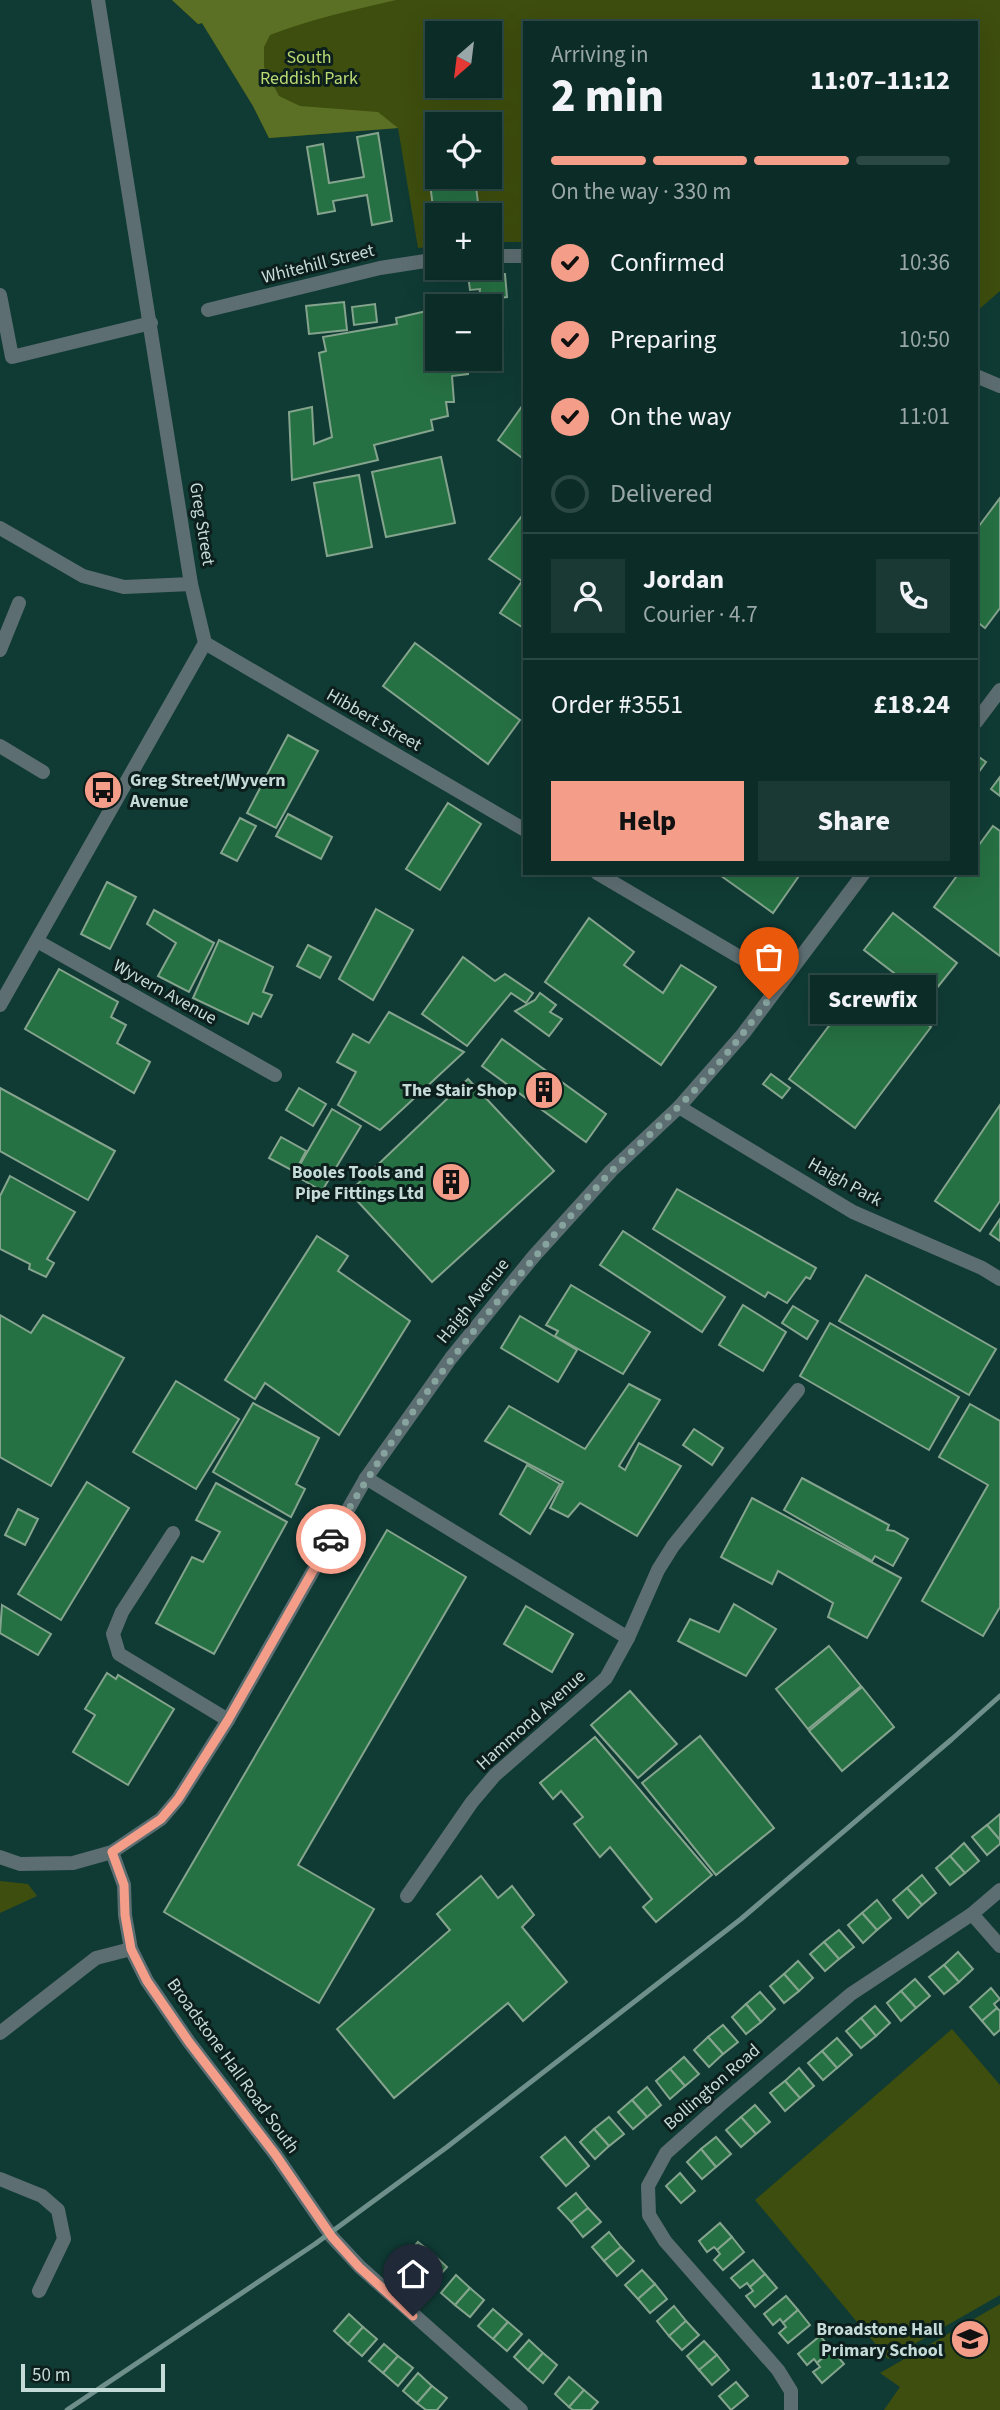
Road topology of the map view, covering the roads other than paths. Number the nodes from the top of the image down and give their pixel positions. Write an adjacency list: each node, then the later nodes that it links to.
1 (98, 0): 7 (street, Greg Street)
2 (502, 256): 3 (street)
3 (523, 256)
4 (425, 261): 6 (street, Whitehill Street)
5 (0, 295): 7 (street)
6 (208, 310)
7 (151, 323): 11 (street, Greg Street)
8 (978, 377): 9 (street)
9 (995, 384)
10 (0, 528): 11 (street)
11 (191, 584): 13 (street, Greg Street)
12 (19, 603): 14 (street)
13 (205, 643): 19 (street, Hibbert Street); 22 (street)
14 (0, 650)
15 (1000, 690): 16 (street)
16 (978, 719)
17 (0, 746): 18 (street)
18 (43, 772)
19 (523, 829)
20 (600, 875): 23 (street)
21 (862, 875): 23 (street, Haigh Avenue)
22 (37, 941): 24 (street); 25 (street, Wyvern Avenue)
23 (782, 982): 26 (street, Haigh Avenue)
24 (0, 1005)
25 (275, 1076)
26 (679, 1107): 27 (street, Haigh Park); 29 (street, Haigh Avenue)
27 (1000, 1279)
28 (798, 1390): 31 (street, Hammond Avenue)
29 (366, 1478): 31 (street); 32 (street, Haigh Avenue)
30 (173, 1533): 32 (street)
31 (628, 1638): 36 (street, Hammond Avenue)
32 (228, 1720): 33 (street, Haigh Avenue)
33 (112, 1852): 34 (street); 39 (street, Broadstone Hall Road South)
34 (0, 1857)
35 (1000, 1890): 37 (street, Bollington Road)
36 (407, 1896)
37 (972, 1914): 38 (street); 44 (street, Bollington Road)
38 (1000, 1946)
39 (131, 1949): 40 (street); 43 (street, Broadstone Hall Road South)
40 (0, 2033)
41 (0, 2179): 42 (street)
42 (39, 2291)
43 (521, 2410)
44 (791, 2410)

